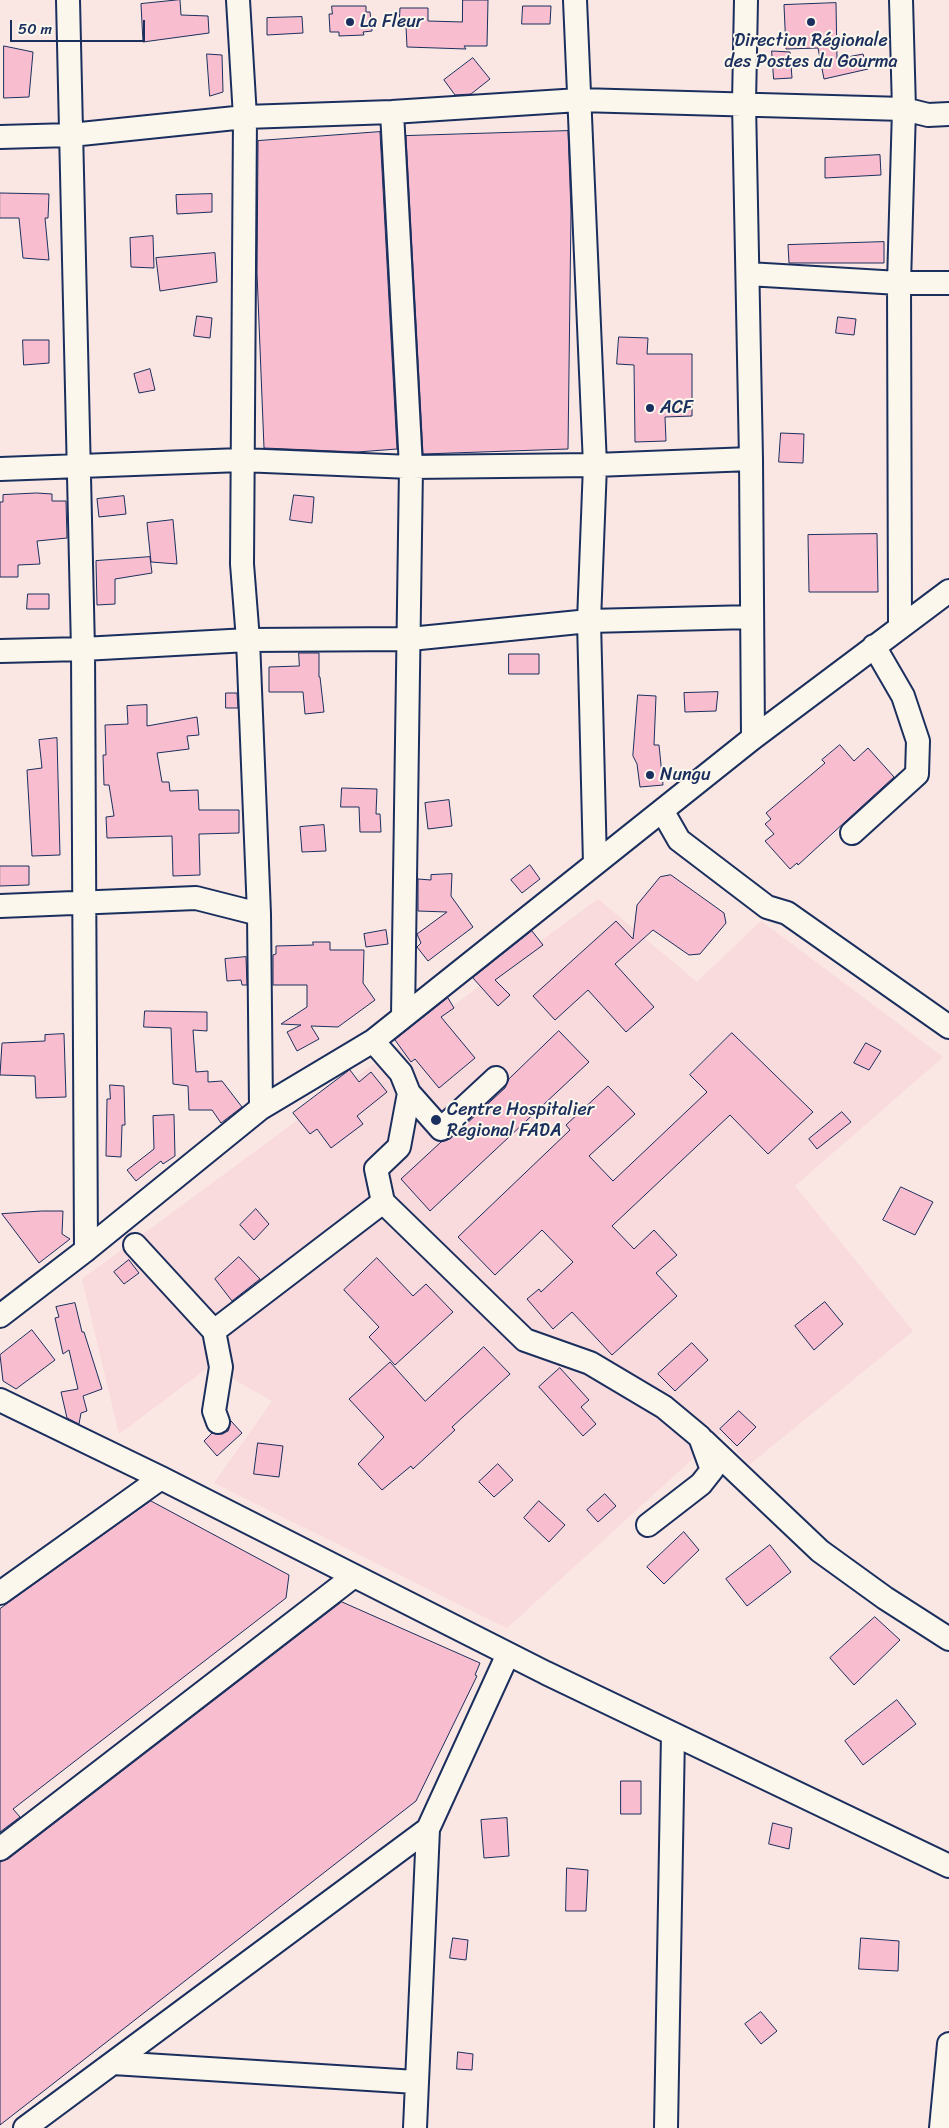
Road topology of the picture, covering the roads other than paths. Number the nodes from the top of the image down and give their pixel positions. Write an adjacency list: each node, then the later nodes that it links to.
1 (68, 0): 12 (street)
2 (238, 0): 11 (street)
3 (575, 0): 6 (street)
4 (746, 0): 7 (street)
5 (902, 0): 8 (street)
6 (579, 100): 7 (street); 9 (street); 19 (street)
7 (744, 103): 8 (street); 14 (street)
8 (904, 109): 10 (street); 15 (street)
9 (392, 112): 11 (street); 21 (street)
10 (949, 114)
11 (245, 117): 12 (street); 18 (street)
12 (71, 135): 13 (street); 20 (street)
13 (0, 137)
14 (748, 274): 15 (street); 17 (street)
15 (899, 283): 16 (street); 26 (street)
16 (949, 283)
17 (751, 459): 19 (street); 24 (street)
18 (241, 460): 20 (street); 21 (street); 28 (street)
19 (595, 465): 21 (street); 25 (street)
20 (78, 466): 22 (street); 30 (street)
21 (411, 467): 27 (street)
22 (0, 469)
23 (949, 590): 26 (street)
24 (752, 617): 25 (street); 32 (street)
25 (589, 621): 27 (street); 35 (street)
26 (900, 626): 29 (street)
27 (410, 639): 28 (street); 39 (street)
28 (248, 640): 30 (street); 38 (street)
29 (874, 646): 32 (street); 34 (street)
30 (83, 650): 31 (street); 36 (street)
31 (0, 651)
32 (753, 738): 33 (street)
33 (663, 812): 35 (street); 40 (street)
34 (852, 833)
35 (595, 864): 39 (street)
36 (83, 903): 37 (street); 38 (street); 47 (street)
37 (0, 906)
38 (259, 914): 44 (street)
39 (403, 1016): 41 (street)
40 (949, 1027)
41 (373, 1040): 43 (street); 44 (street)
42 (496, 1078): 43 (street)
43 (410, 1093): 45 (street)
44 (261, 1108): 47 (street)
45 (383, 1202): 49 (street); 52 (street)
46 (135, 1245): 49 (street)
47 (86, 1250): 48 (street)
48 (0, 1316)
49 (214, 1331): 51 (street)
50 (0, 1400): 53 (street)
51 (218, 1422)
52 (700, 1437): 54 (street); 57 (street)
53 (161, 1478): 55 (street); 56 (street)
54 (648, 1525)
55 (354, 1576): 58 (street); 61 (street)
56 (0, 1593)
57 (949, 1640)
58 (508, 1654): 59 (street); 60 (street)
59 (673, 1734): 62 (street); 68 (street)
60 (428, 1829): 64 (street); 65 (street)
61 (0, 1848)
62 (949, 1866)
63 (949, 2044): 69 (street)
64 (112, 2063): 65 (street); 66 (street)
65 (416, 2082): 67 (street)
66 (25, 2128)
67 (415, 2128)
68 (666, 2128)
69 (940, 2128)

